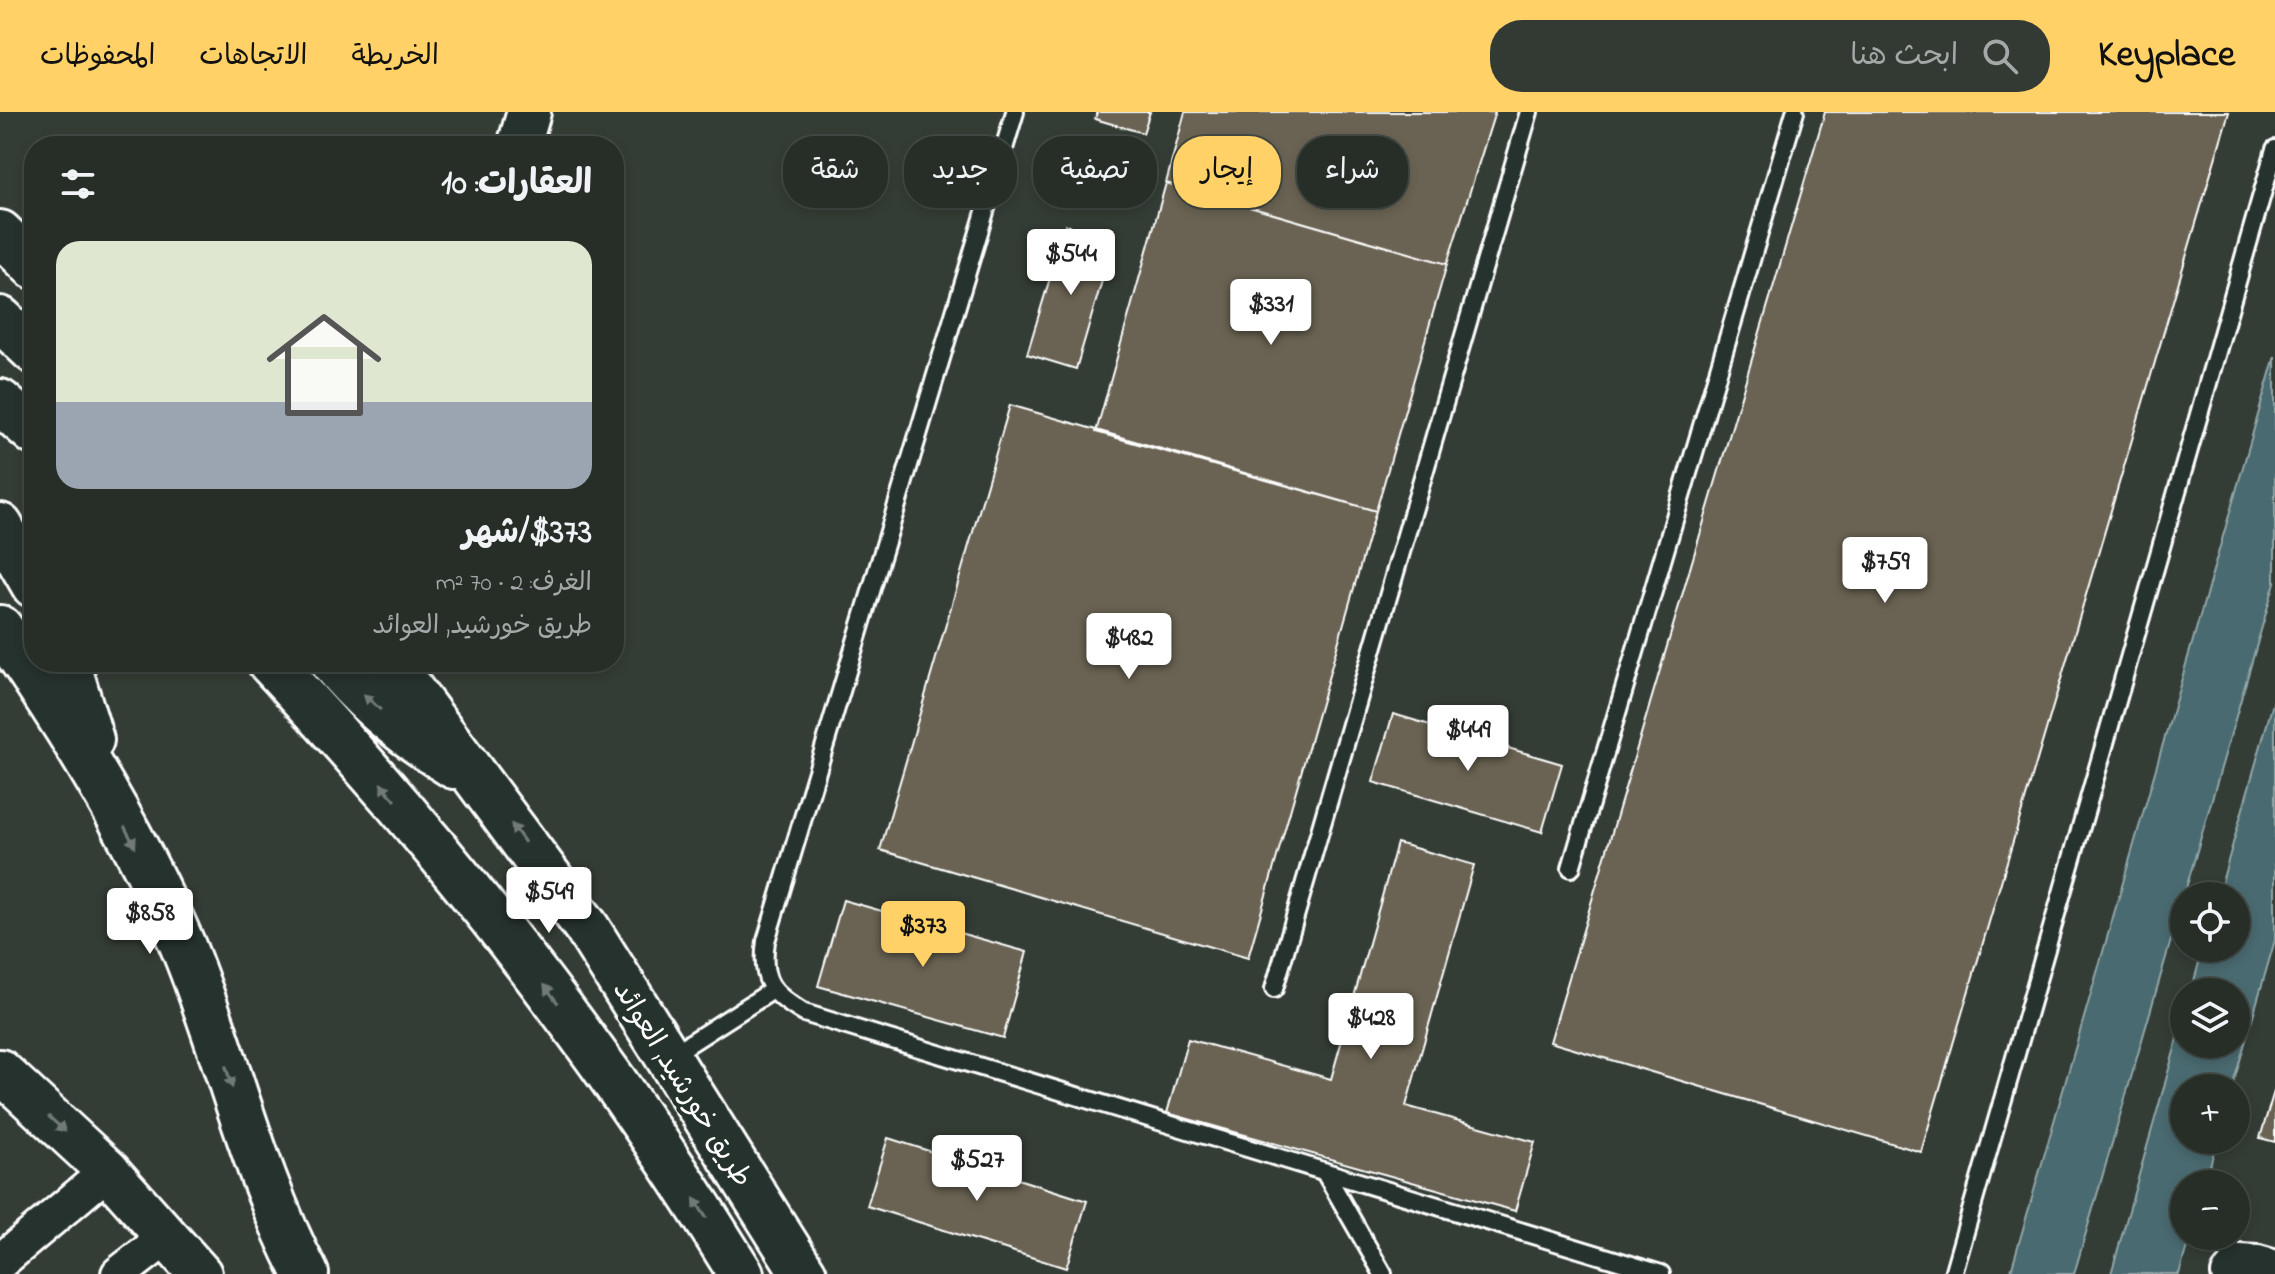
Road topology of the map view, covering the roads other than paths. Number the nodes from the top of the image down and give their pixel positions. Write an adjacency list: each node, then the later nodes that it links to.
1 (529, 112): 5 (street)
2 (1015, 112): 26 (lane)
3 (1529, 112): 25 (lane)
4 (1795, 112): 24 (lane)
5 (522, 136)
6 (2275, 149): 40 (lane)
7 (0, 233): 8 (main road)
8 (24, 256)
9 (0, 319): 10 (main road)
10 (24, 342)
11 (0, 402): 12 (main road)
12 (24, 423)
13 (0, 526): 14 (main road)
14 (24, 568)
15 (0, 628): 16 (main road)
16 (24, 663)
17 (30, 672): 22 (main road)
18 (70, 672): 22 (main road)
19 (279, 672): 36 (main road, one-way to 19)
20 (342, 672): 23 (main road, one-way to 20)
21 (403, 672): 23 (main road, طريق خورشيد, العوائد)
22 (99, 779): 35 (main road, one-way to 35)
23 (480, 782): 27 (main road, طريق خورشيد, العوائد, one-way to 23)
24 (1571, 868)
25 (1274, 989)
26 (773, 990): 27 (lane); 30 (lane)
27 (668, 1058): 37 (main road, طريق خورشيد, العوائد)
28 (0, 1072): 29 (street, one-way to 29)
29 (108, 1171): 31 (street); 32 (street)
30 (1324, 1171): 38 (lane); 39 (lane)
31 (0, 1262)
32 (187, 1263): 34 (street)
33 (2275, 1268): 41 (street)
34 (119, 1274)
35 (306, 1274)
36 (741, 1274)
37 (804, 1274)
38 (1383, 1274)
39 (1661, 1274)
40 (1953, 1274)
41 (2229, 1274)

